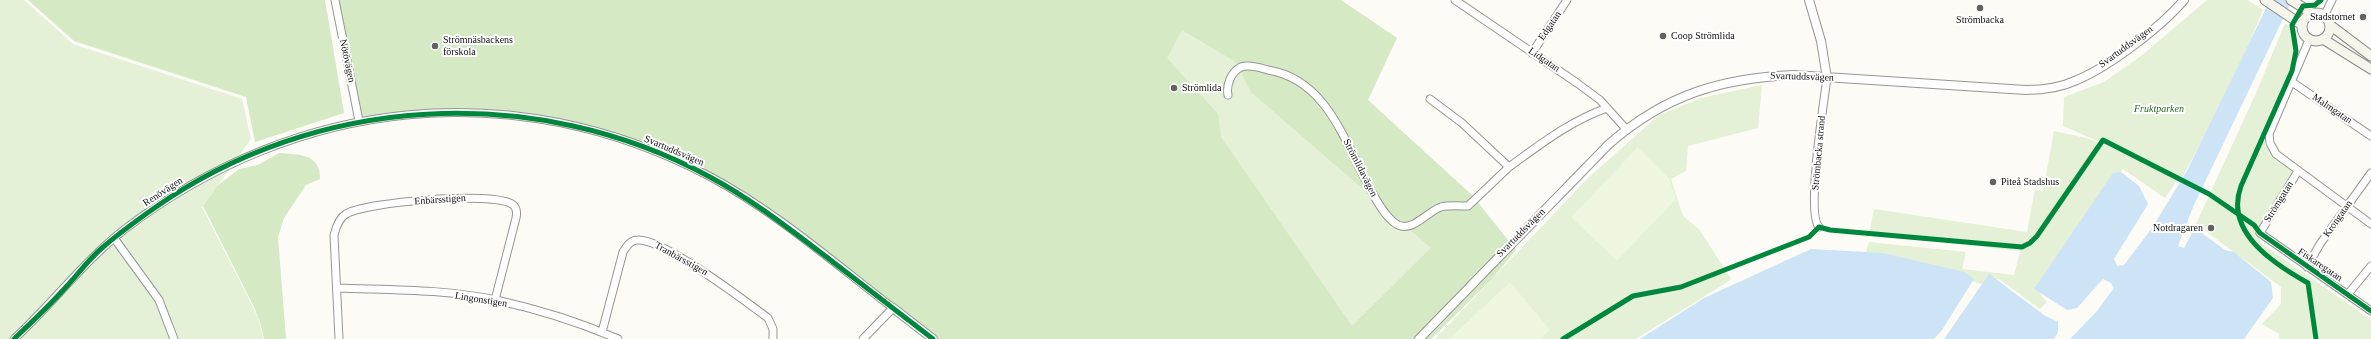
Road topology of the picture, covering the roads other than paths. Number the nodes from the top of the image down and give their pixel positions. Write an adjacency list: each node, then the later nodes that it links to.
1 (335, 0): 23 (street, Nötövägen)
2 (1455, 0): 15 (street, Lidgatan)
3 (1567, 0): 15 (street, Edgatan)
4 (1809, 0): 18 (street)
5 (2184, 0): 18 (street, Svartuddsvägen)
6 (2265, 0): 11 (main road)
7 (2332, 0): 10 (street)
8 (2295, 2): 9 (main road)
9 (2312, 13): 10 (main road); 11 (main road)
10 (2324, 16): 12 (main road)
11 (2302, 25): 14 (main road)
12 (2330, 25): 13 (main road); 16 (main road)
13 (2323, 39): 14 (main road); 17 (main road)
14 (2309, 40): 19 (street)
15 (1532, 52): 22 (street, Lidgatan)
16 (2371, 56)
17 (2371, 69)
18 (1826, 78): 24 (street, Svartuddsvägen); 31 (street, Strömbacka strand)
19 (2292, 82): 25 (street, Malmgatan); 27 (street)
20 (1228, 95): 26 (street, Strömlidavägen)
21 (1430, 99): 26 (street)
22 (1607, 108): 24 (street, Lidgatan); 26 (street, Strömlidavägen)
23 (359, 121): 33 (street, Renövägen); 39 (street, Svartuddsvägen)
24 (1626, 129): 49 (street, Svartuddsvägen)
25 (2371, 136)
26 (1510, 167)
27 (2298, 171): 29 (street); 32 (street, Strömgatan)
28 (2371, 173): 29 (street, Krongatan)
29 (2347, 206): 30 (street); 35 (street, Krongatan)
30 (2371, 224)
31 (1819, 227)
32 (2260, 233): 35 (street, Fiskaregatan)
33 (114, 238): 42 (street, Renövägen); 43 (street)
34 (2371, 266): 37 (street)
35 (2307, 267): 37 (street, Fiskaregatan)
36 (338, 288): 38 (street, Lingonstigen); 38 (street, Enbärsstigen); 44 (street)
37 (2348, 294): 40 (street, Fiskaregatan)
38 (495, 300): 41 (street, Lingonstigen)
39 (893, 308): 47 (street); 48 (street, Svartuddsvägen)
40 (2371, 311)
41 (602, 332): 45 (street, Lingonstigen); 46 (street, Tranbärsstigen)
42 (14, 339)
43 (174, 339)
44 (339, 339)
45 (618, 339)
46 (773, 339)
47 (863, 339)
48 (933, 339)
49 (1419, 339)

